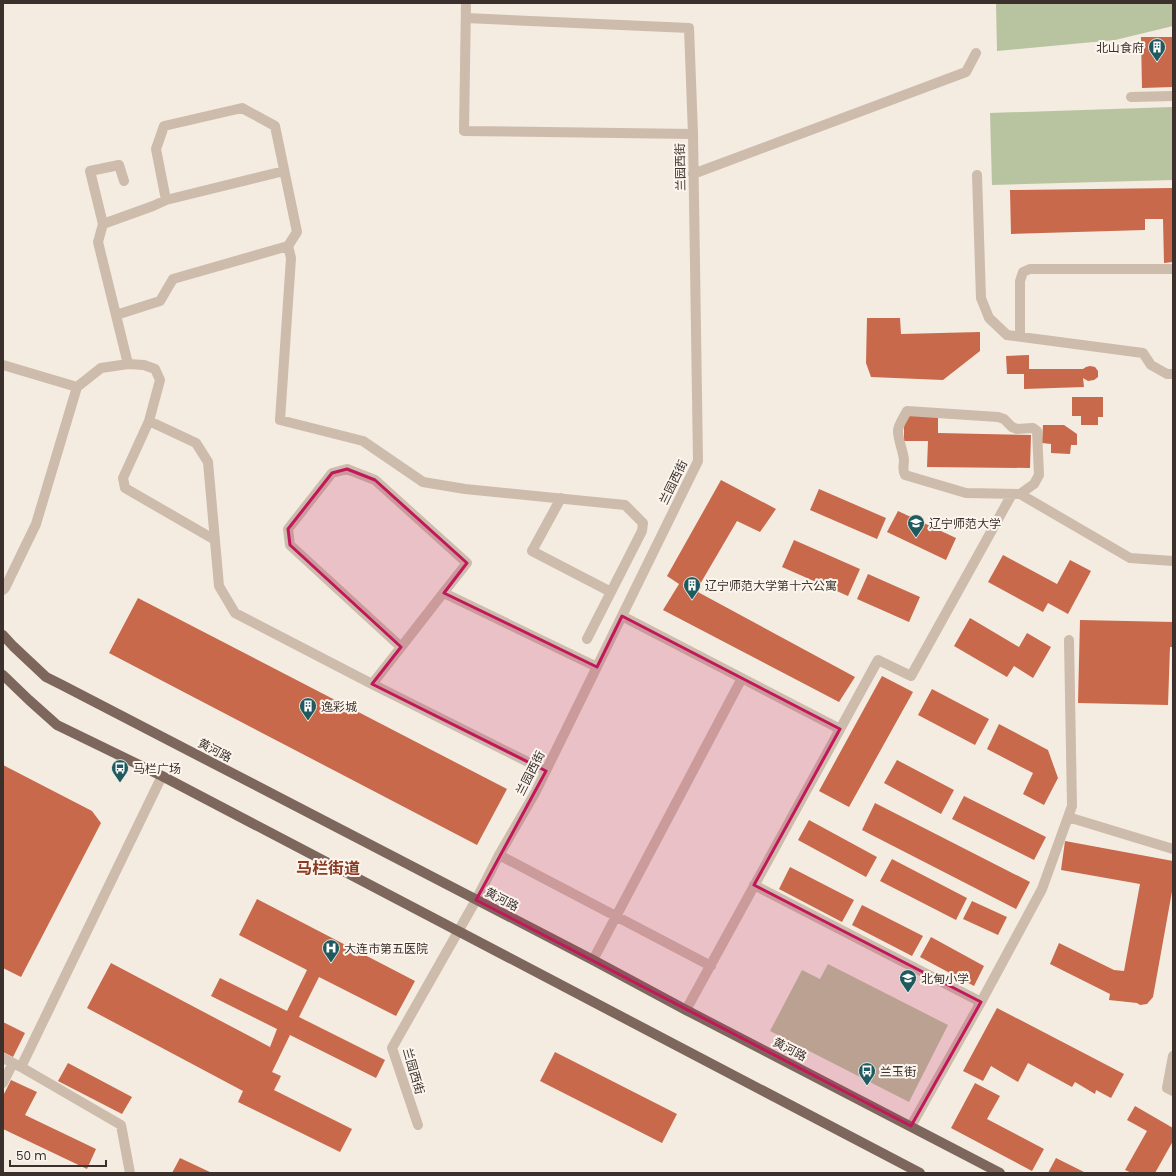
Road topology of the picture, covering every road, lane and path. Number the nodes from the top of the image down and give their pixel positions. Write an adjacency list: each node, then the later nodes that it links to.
1 (466, 3): 2 (street, 兰园西街)
2 (466, 18): 6 (street); 6 (street, 兰园西街)
3 (976, 53): 8 (street)
4 (1173, 96): 5 (street)
5 (1131, 97)
6 (693, 134): 8 (street, 兰园西街)
7 (284, 171): 11 (street); 11 (street); 13 (street)
8 (693, 174): 29 (street, 兰园西街)
9 (977, 175): 16 (street)
10 (124, 181): 12 (street)
11 (166, 200): 12 (street)
12 (103, 224): 15 (street)
13 (288, 246): 15 (street); 23 (street)
14 (1173, 269): 16 (street)
15 (116, 314): 17 (street)
16 (1020, 337): 19 (street)
17 (128, 364): 20 (street); 21 (street)
18 (3, 365): 20 (street)
19 (1173, 374)
20 (77, 387): 26 (street)
21 (149, 421): 24 (street); 24 (street)
22 (1016, 494): 22 (street); 25 (street); 38 (street)
23 (561, 498): 27 (street); 27 (street)
24 (215, 540): 37 (street)
25 (1173, 561)
26 (3, 590)
27 (611, 592): 31 (street)
28 (444, 593): 33 (street); 33 (street); 34 (street)
29 (622, 616): 34 (street, 兰园西街); 36 (street)
30 (3, 635): 45 (main road, 黄河路)
31 (587, 639)
32 (1068, 640): 41 (street)
33 (401, 647): 37 (street)
34 (597, 667): 39 (street, 兰园西街)
35 (3, 675): 40 (main road)
36 (742, 678): 38 (street); 46 (street)
37 (372, 684): 39 (street)
38 (840, 729): 44 (street)
39 (546, 771): 43 (street, 兰园西街)
40 (162, 776): 47 (main road); 54 (street)
41 (1068, 816): 42 (street); 50 (street)
42 (1173, 849)
43 (499, 855): 45 (street, 兰园西街); 46 (street)
44 (754, 885): 49 (street); 50 (street)
45 (476, 900): 47 (street, 兰园西街); 48 (main road, 黄河路)
46 (616, 916): 48 (street); 49 (street)
47 (458, 931): 57 (street, 兰园西街); 60 (main road)
48 (593, 960): 51 (main road, 黄河路)
49 (711, 966): 51 (street)
50 (981, 1002): 58 (street)
51 (686, 1010): 58 (main road, 黄河路)
52 (1173, 1056): 56 (street)
53 (3, 1058): 54 (street)
54 (17, 1065): 55 (street); 59 (street)
55 (3, 1084)
56 (1173, 1091)
57 (418, 1125)
58 (911, 1126): 61 (main road, 黄河路)
59 (130, 1173)
60 (920, 1173)
61 (1000, 1173)

